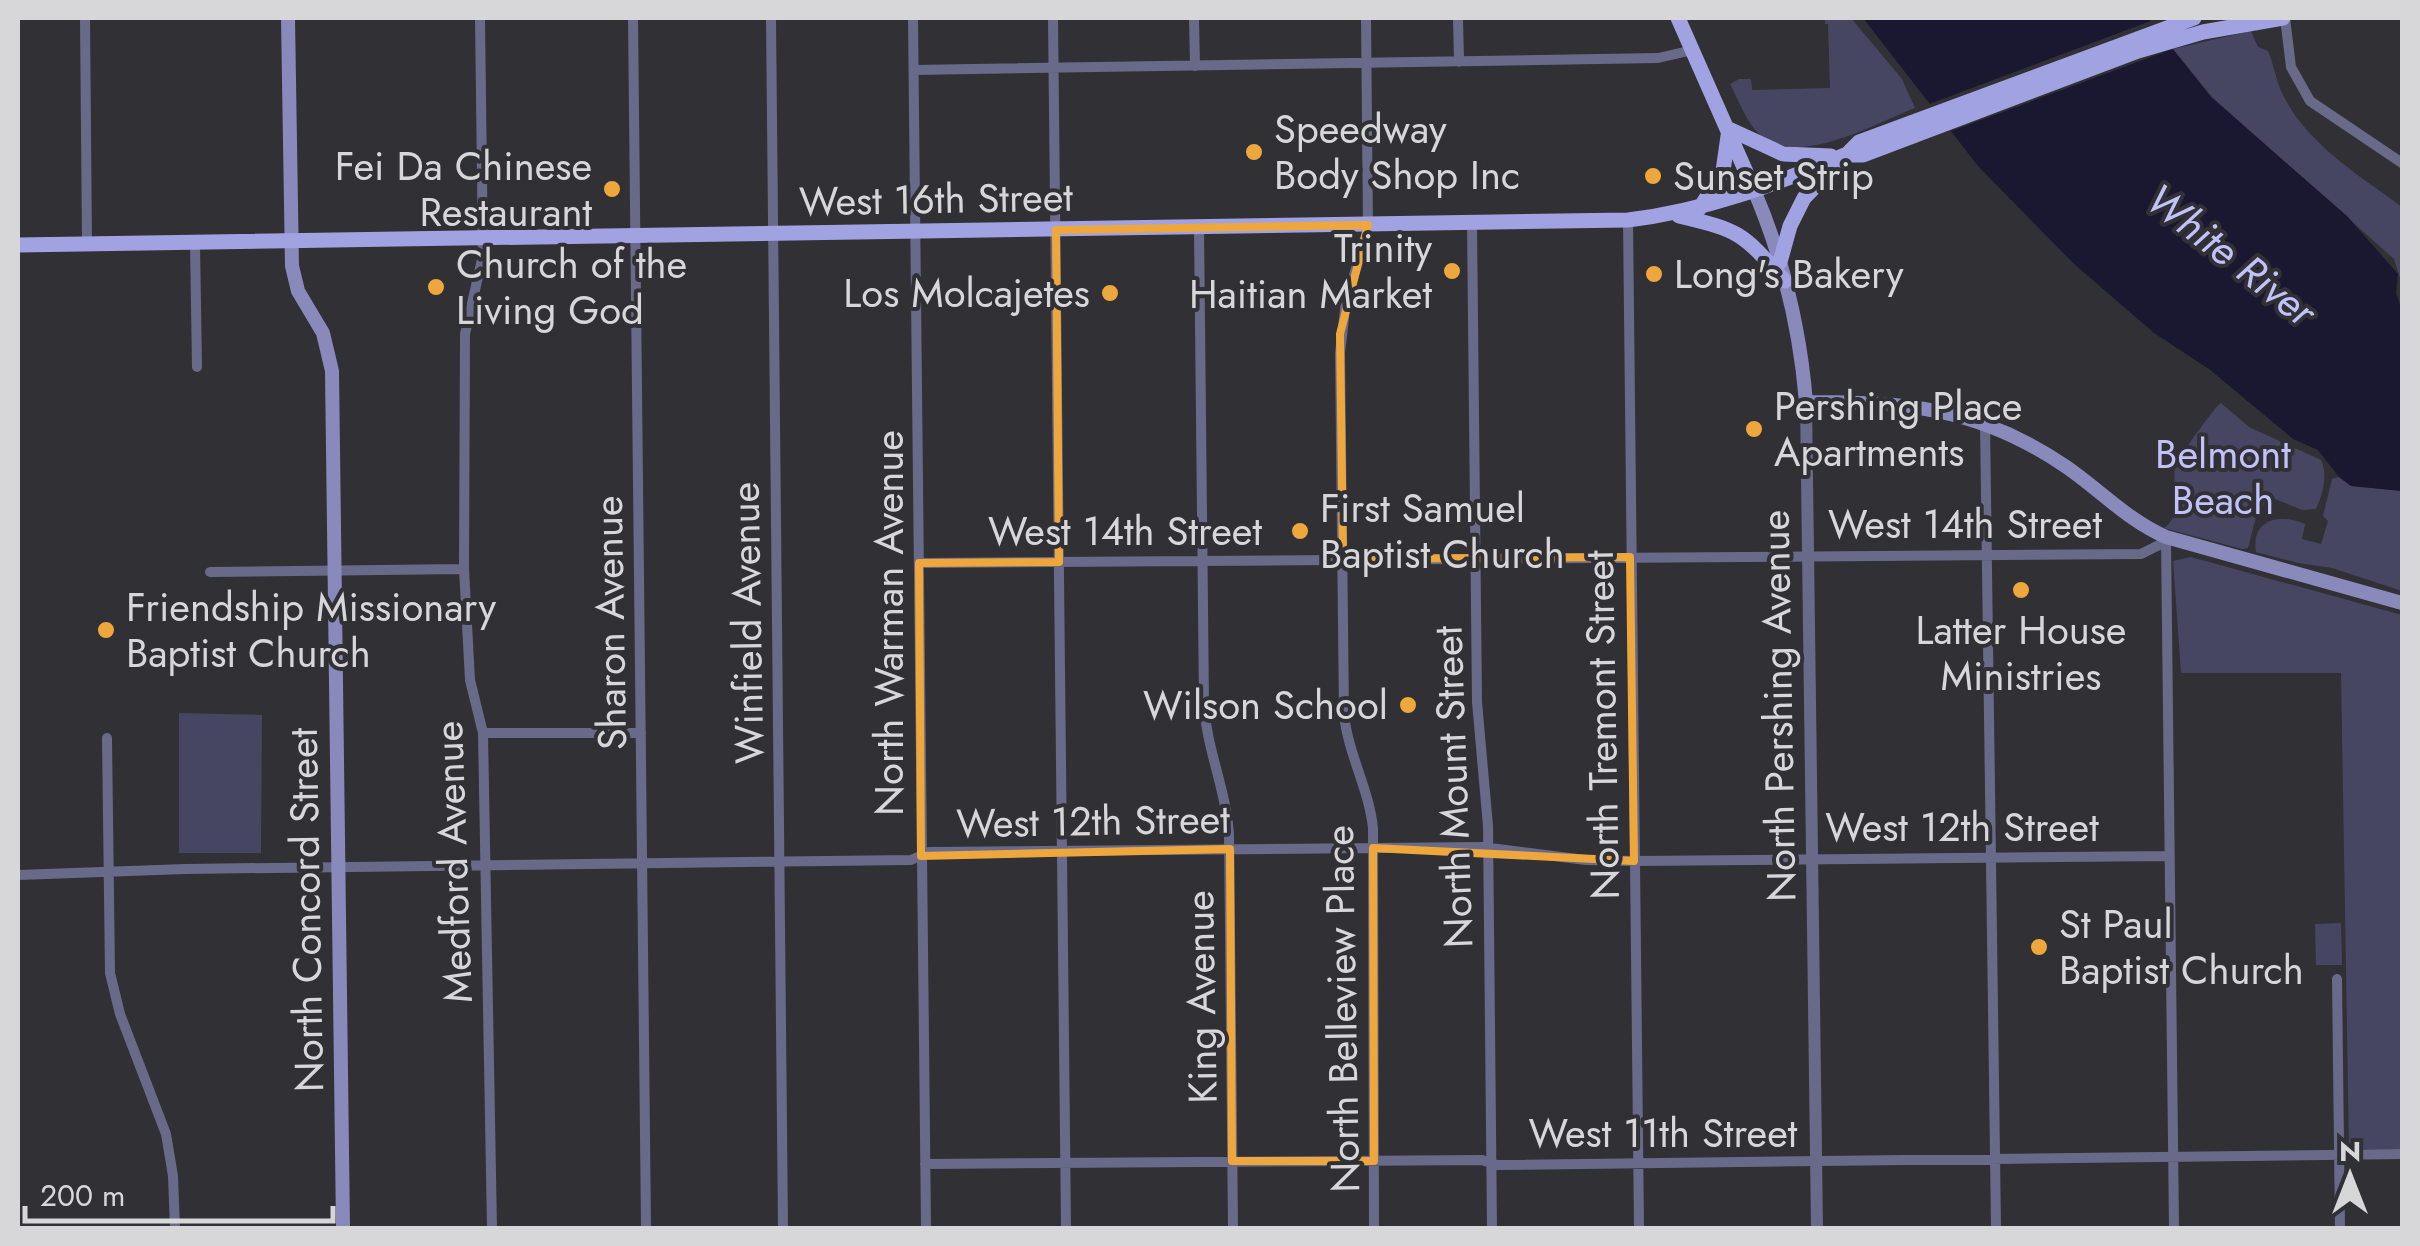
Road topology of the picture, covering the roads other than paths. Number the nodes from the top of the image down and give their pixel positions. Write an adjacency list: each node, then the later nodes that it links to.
1 (85, 18): 37 (street)
2 (288, 18): 35 (main road, North Concord Street)
3 (480, 18): 34 (street, Medford Avenue)
4 (633, 18): 33 (street, Sharon Avenue)
5 (771, 18): 32 (street, Winfield Avenue)
6 (913, 18): 19 (street, North Warman Avenue)
7 (1054, 18): 18 (street)
8 (1194, 18): 17 (street)
9 (1366, 18): 15 (street, North Belleview Place)
10 (1458, 18): 16 (street)
11 (1678, 18): 14 (main road)
12 (2284, 18): 13 (main road, West 16th Street); 22 (street)
13 (2199, 25): 21 (main road, West 16th Street)
14 (1693, 50): 16 (street); 20 (main road)
15 (1367, 62): 16 (street); 17 (street); 28 (street, North Belleview Place)
16 (1458, 62)
17 (1195, 66): 18 (street)
18 (1054, 68): 19 (street); 30 (street)
19 (914, 70): 31 (street, North Warman Avenue)
20 (1729, 129): 21 (main road); 23 (main road); 24 (main road)
21 (1845, 155): 23 (main road, West 16th Street); 39 (main road)
22 (2402, 163)
23 (1754, 190): 24 (main road, West 16th Street); 39 (main road, North Pershing Avenue)
24 (1700, 208): 25 (main road, West 16th Street)
25 (1670, 214): 26 (main road, West 16th Street); 40 (main road)
26 (1628, 220): 27 (main road, West 16th Street); 47 (street, North Tremont Street)
27 (1472, 223): 28 (main road, West 16th Street); 48 (street, North Mount Street)
28 (1368, 225): 29 (main road, West 16th Street); 50 (street, North Belleview Place)
29 (1199, 228): 30 (main road, West 16th Street); 49 (street, King Avenue)
30 (1056, 230): 31 (main road, West 16th Street); 52 (street)
31 (916, 232): 32 (main road, West 16th Street); 51 (street, North Warman Avenue)
32 (774, 234): 33 (main road, West 16th Street); 69 (street, Winfield Avenue)
33 (636, 236): 34 (main road, West 16th Street); 57 (street, Sharon Avenue)
34 (483, 238): 35 (main road, West 16th Street); 54 (street, Medford Avenue)
35 (289, 241): 36 (main road, West 16th Street); 53 (main road, North Concord Street)
36 (195, 243): 37 (main road, West 16th Street); 41 (street)
37 (87, 244): 38 (main road, West 16th Street)
38 (18, 246)
39 (1780, 262): 40 (main road, North Pershing Avenue)
40 (1785, 281): 42 (main road, North Pershing Avenue)
41 (197, 367)
42 (1806, 402): 43 (main road); 46 (street, North Pershing Avenue)
43 (1985, 423): 44 (main road); 45 (street)
44 (2166, 537): 45 (street, West 14th Street); 56 (main road); 65 (street)
45 (1987, 554): 46 (street, West 14th Street); 66 (street)
46 (1808, 555): 47 (street, West 14th Street); 67 (street, North Pershing Avenue)
47 (1630, 556): 48 (street, West 14th Street); 68 (street, North Tremont Street)
48 (1476, 558): 50 (street, West 14th Street); 61 (street, North Mount Street)
49 (1203, 560): 50 (street, West 14th Street); 52 (street, West 14th Street); 63 (street, King Avenue)
50 (1343, 560): 60 (street, North Belleview Place)
51 (919, 562): 52 (street, West 14th Street); 64 (street, North Warman Avenue)
52 (1059, 562): 62 (street)
53 (335, 569): 54 (street); 55 (street); 72 (main road, North Concord Street)
54 (464, 569): 58 (street, Medford Avenue)
55 (210, 572)
56 (2402, 603)
57 (641, 733): 58 (street); 70 (street, Sharon Avenue)
58 (483, 734): 71 (street, Medford Avenue)
59 (107, 738): 73 (street)
60 (1373, 848): 61 (street, West 12th Street); 63 (street, West 12th Street); 81 (street, North Belleview Place)
61 (1488, 848): 68 (street, West 12th Street); 84 (street, North Mount Street)
62 (1062, 850): 63 (street, West 12th Street); 64 (street, West 12th Street); 83 (street)
63 (1230, 850): 80 (street, King Avenue)
64 (921, 856): 69 (street, West 12th Street); 86 (street, North Warman Avenue)
65 (2169, 856): 66 (street, West 12th Street); 78 (street)
66 (1991, 857): 67 (street, West 12th Street); 79 (street)
67 (1812, 858): 68 (street, West 12th Street); 82 (street, North Pershing Avenue)
68 (1634, 861): 85 (street, North Tremont Street)
69 (780, 862): 70 (street, West 12th Street); 91 (street, Winfield Avenue)
70 (642, 864): 71 (street, West 12th Street); 90 (street, Sharon Avenue)
71 (485, 867): 72 (street, West 12th Street); 89 (street, Medford Avenue)
72 (339, 868): 73 (street, West 12th Street); 88 (main road, North Concord Street)
73 (108, 872): 74 (street, West 12th Street); 87 (street)
74 (18, 875)
75 (2337, 979): 77 (street)
76 (2402, 1154): 77 (street, West 11th Street)
77 (2339, 1155): 78 (street, West 11th Street); 101 (street)
78 (2173, 1158): 79 (street, West 11th Street); 100 (street)
79 (1995, 1160): 82 (street, West 11th Street); 99 (street)
80 (1232, 1161): 81 (street, West 11th Street); 83 (street, West 11th Street); 94 (street, King Avenue)
81 (1374, 1161): 84 (street, West 11th Street); 95 (street, North Belleview Place)
82 (1816, 1162): 85 (street, West 11th Street); 98 (street, North Pershing Avenue)
83 (1065, 1163): 86 (street, West 11th Street); 93 (street)
84 (1491, 1163): 85 (street, West 11th Street); 96 (street, North Mount Street)
85 (1638, 1163): 97 (street, North Tremont Street)
86 (925, 1164): 92 (street, North Warman Avenue)
87 (175, 1228)
88 (343, 1228)
89 (492, 1228)
90 (646, 1228)
91 (783, 1228)
92 (926, 1228)
93 (1066, 1228)
94 (1233, 1228)
95 (1374, 1228)
96 (1492, 1228)
97 (1639, 1228)
98 (1817, 1228)
99 (1996, 1228)
100 (2174, 1228)
101 (2340, 1228)

